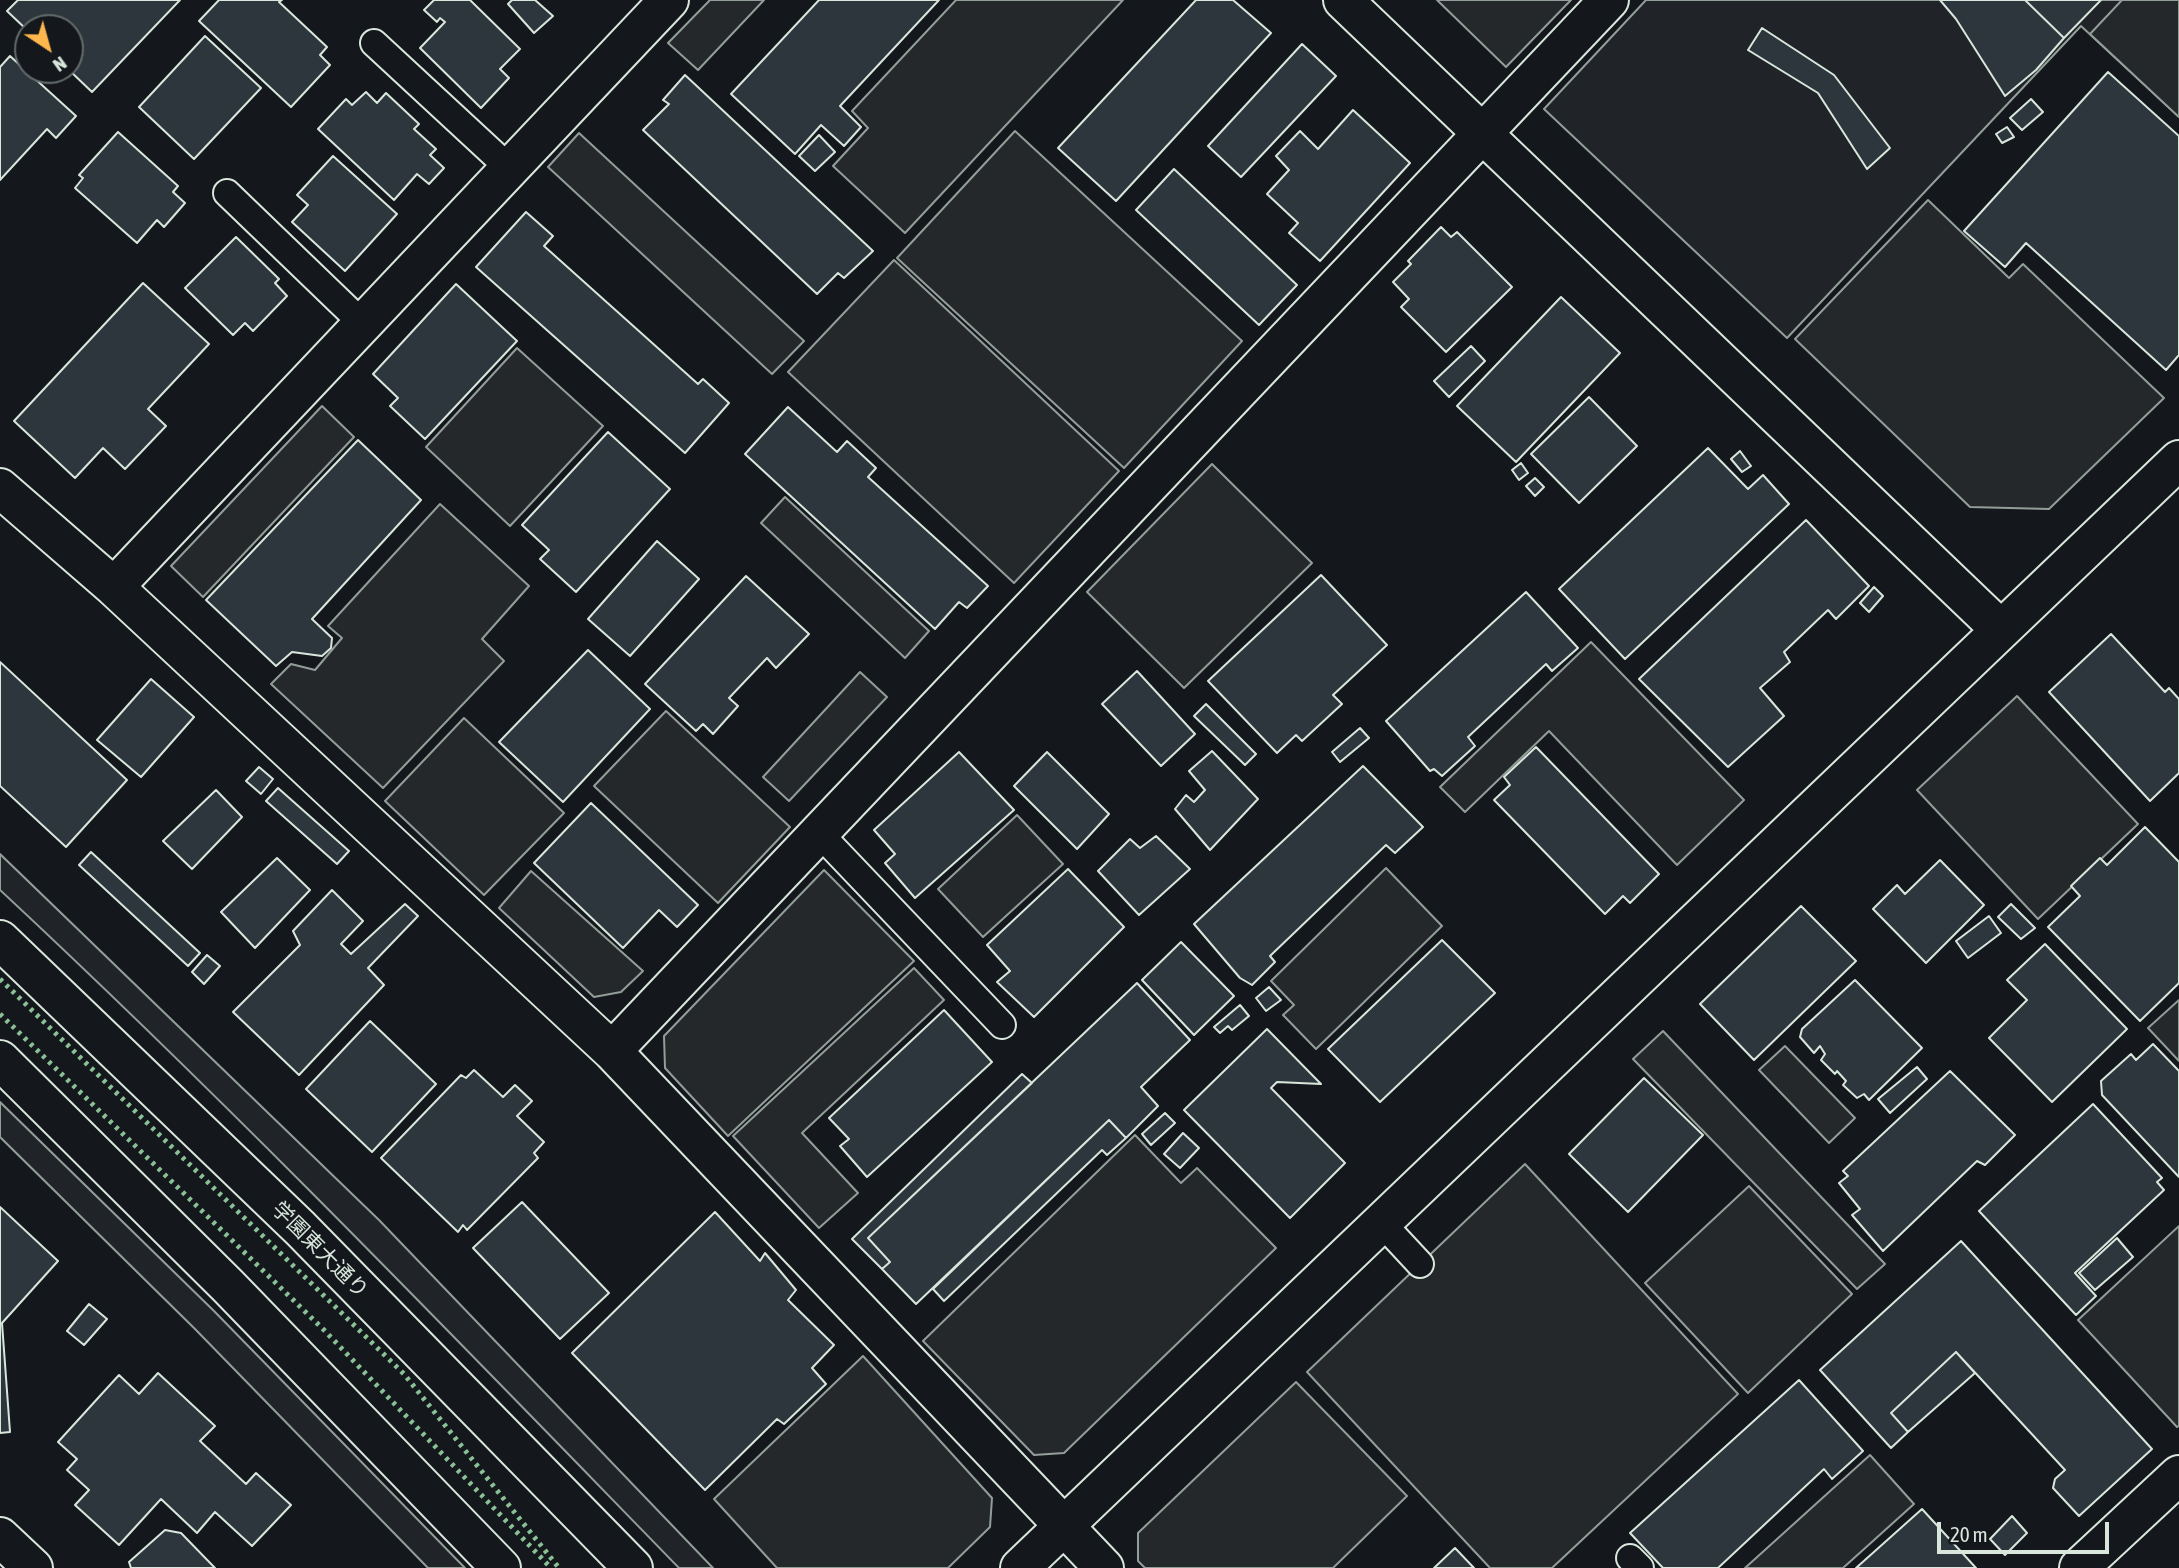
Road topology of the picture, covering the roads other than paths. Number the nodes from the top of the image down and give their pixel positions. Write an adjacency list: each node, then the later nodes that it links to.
1 (669, 0): 6 (street)
2 (1343, 0): 5 (street)
3 (1609, 0): 5 (street)
4 (374, 43): 6 (lane)
5 (1484, 132): 12 (street); 13 (street)
6 (509, 168): 8 (street)
7 (227, 192): 8 (lane)
8 (363, 324): 11 (street)
9 (2179, 460): 12 (street)
10 (0, 488): 11 (street)
11 (114, 587): 16 (street)
12 (2000, 629): 18 (street)
13 (819, 832): 15 (lane); 16 (street)
14 (0, 940): 25 (street, 学園東大通り)
15 (1002, 1025)
16 (612, 1051): 21 (street)
17 (0, 1060): 24 (street)
18 (1381, 1222): 19 (lane); 21 (street)
19 (1420, 1264)
20 (2179, 1475): 28 (street)
21 (1063, 1527): 26 (street); 27 (street)
22 (0, 1538): 23 (street)
23 (33, 1568)
24 (501, 1568)
25 (633, 1568)
26 (1020, 1568)
27 (1104, 1568)
28 (2079, 1568)

